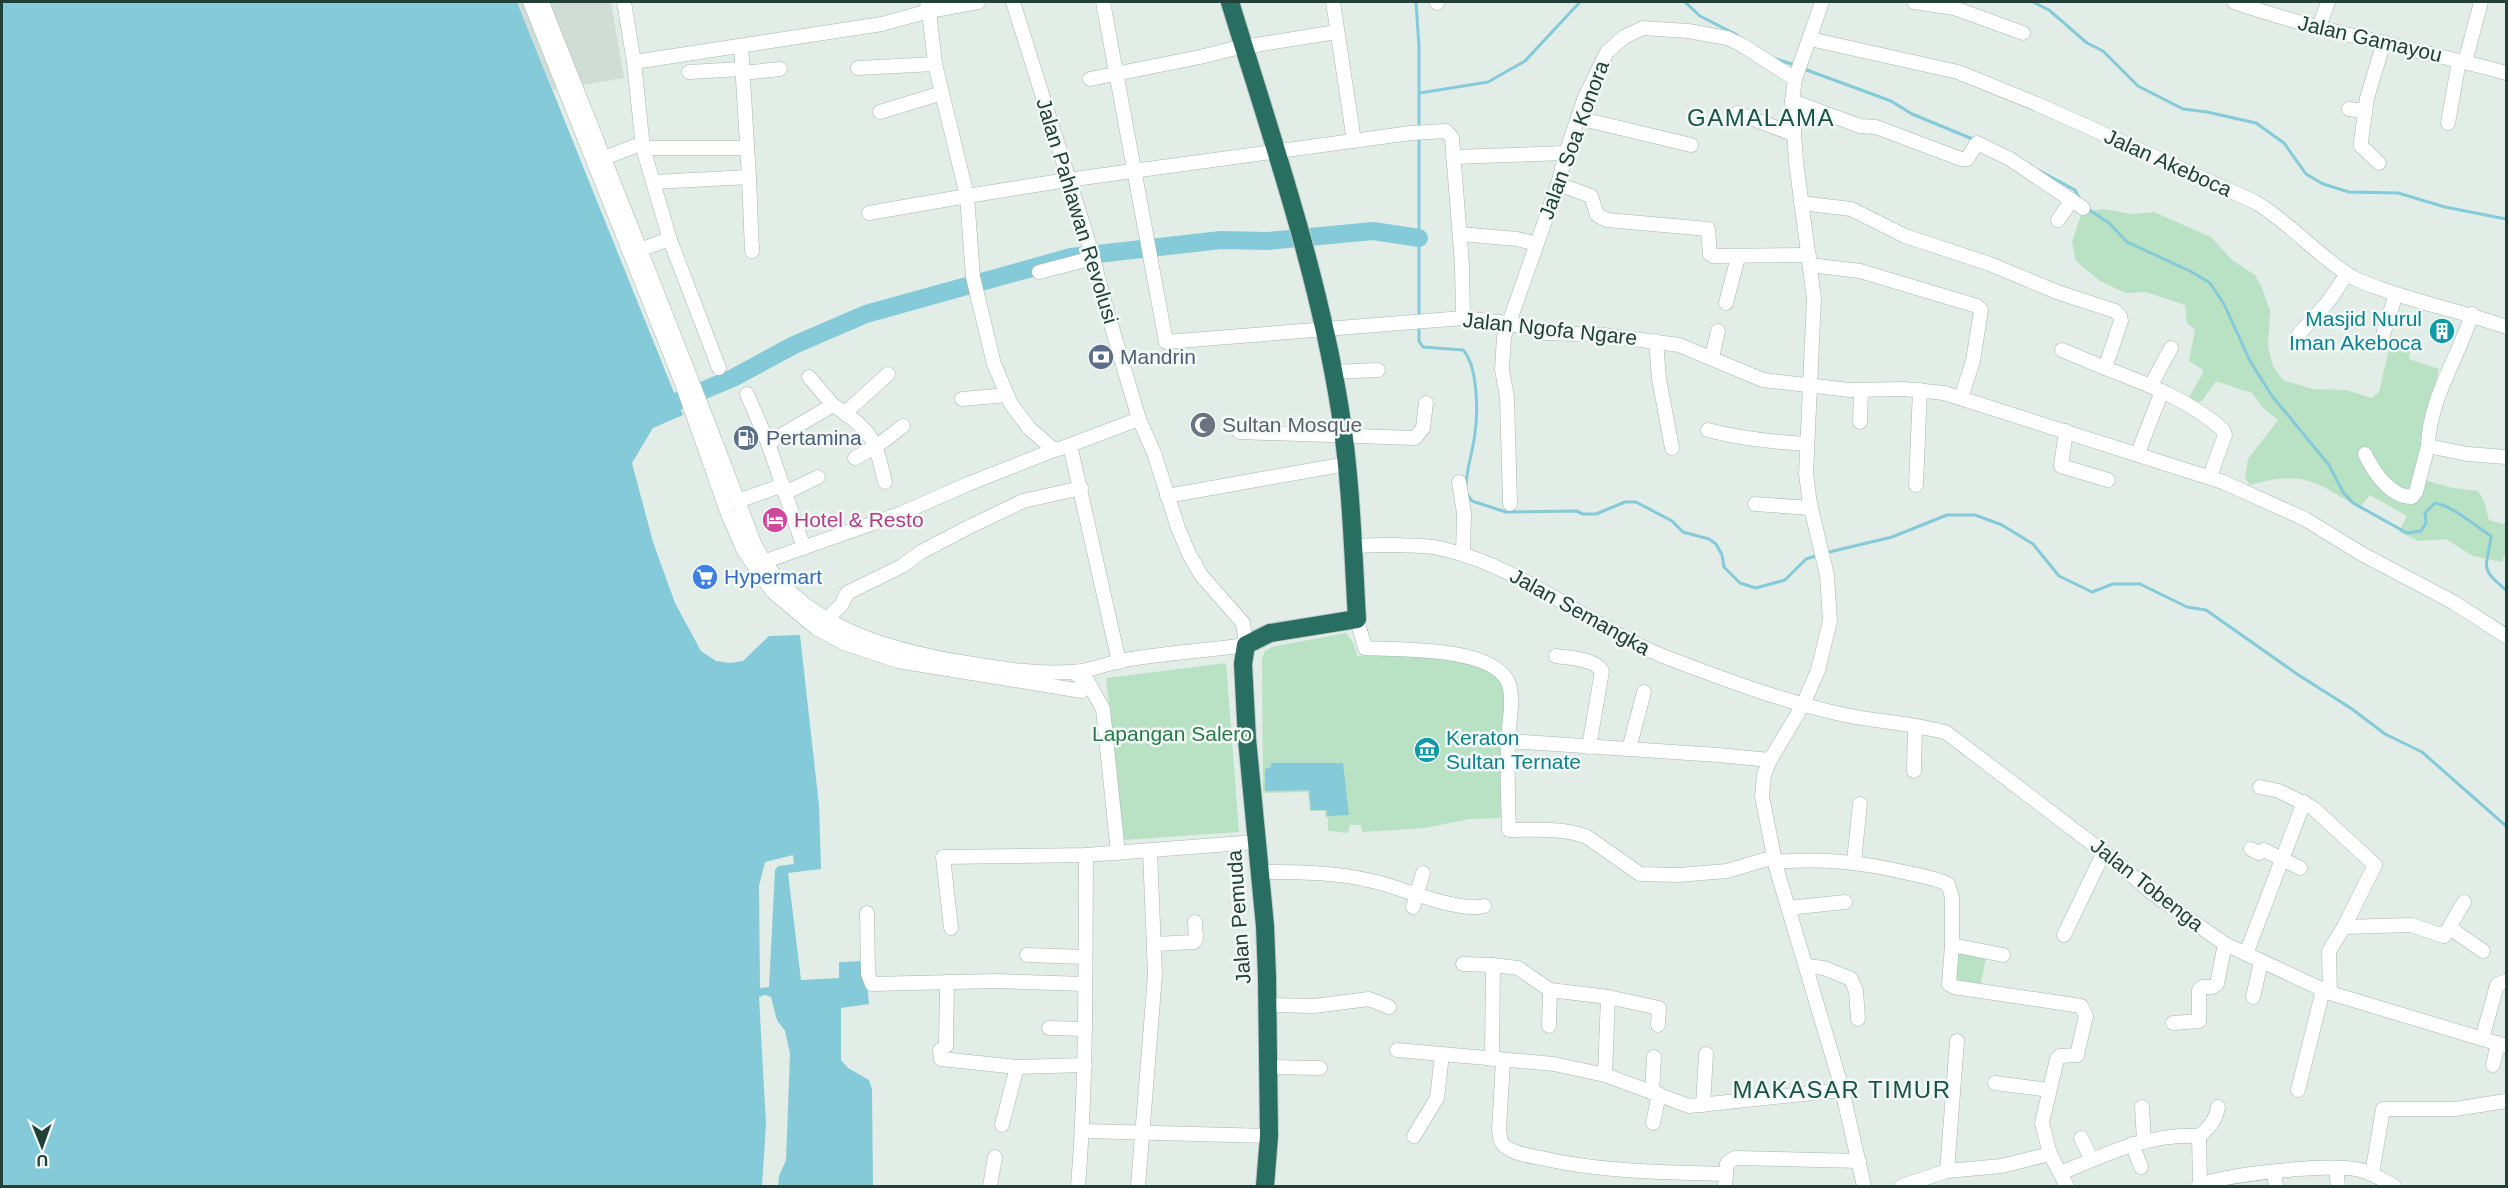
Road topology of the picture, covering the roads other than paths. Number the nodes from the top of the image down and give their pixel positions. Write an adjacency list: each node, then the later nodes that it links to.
1 (530, 2): 90 (street)
2 (542, 2): 48 (street)
3 (624, 2): 22 (street)
4 (978, 2): 14 (street)
5 (1013, 2): 53 (street, Jalan Pahlawan Revolusi)
6 (1103, 2): 31 (street)
7 (1230, 2): 21 (highway)
8 (1333, 2): 16 (street)
9 (1822, 2): 18 (street)
10 (1914, 2): 17 (street)
11 (2234, 2): 15 (street, Jalan Gamayou)
12 (2328, 2): 15 (street)
13 (2481, 2): 23 (street)
14 (928, 7): 20 (street); 24 (street)
15 (2319, 27): 19 (street, Jalan Gamayou)
16 (1336, 32): 21 (street); 42 (street)
17 (2023, 33)
18 (1810, 39): 27 (street); 69 (street, Jalan Akeboca)
19 (2384, 42): 23 (street, Jalan Gamayou); 36 (street)
20 (741, 45): 22 (street); 28 (street)
21 (1244, 46): 31 (street); 46 (highway)
22 (634, 62): 44 (street)
23 (2462, 62): 30 (street, Jalan Gamayou); 40 (street)
24 (935, 64): 25 (street); 33 (street)
25 (858, 68)
26 (780, 69): 28 (street)
27 (1798, 70): 34 (street); 39 (street, Jalan Soa Konora)
28 (742, 71): 29 (street); 45 (street)
29 (689, 72)
30 (2506, 73)
31 (1116, 74): 32 (street); 51 (street)
32 (1090, 79)
33 (942, 93): 37 (street); 56 (street)
34 (1792, 102): 41 (street); 59 (street)
35 (2349, 109): 36 (street)
36 (2364, 111): 50 (street)
37 (880, 112)
38 (1737, 113): 41 (street)
39 (1578, 118): 43 (street); 47 (street, Jalan Soa Konora)
40 (2448, 123)
41 (1793, 134): 57 (street)
42 (1354, 141): 46 (street); 49 (street)
43 (1691, 145)
44 (641, 146): 45 (street); 48 (street); 54 (street)
45 (747, 148): 52 (street)
46 (1275, 151): 51 (street); 76 (highway)
47 (1566, 153): 49 (street); 55 (street, Jalan Soa Konora)
48 (607, 157): 63 (street)
49 (1453, 157): 60 (street)
50 (2379, 163)
51 (1134, 172): 53 (street); 76 (street)
52 (748, 177): 54 (street); 64 (street)
53 (1067, 180): 56 (street); 65 (street, Jalan Pahlawan Revolusi)
54 (654, 182): 61 (street)
55 (1558, 184): 62 (street, Jalan Soa Konora); 66 (street)
56 (967, 196): 58 (street); 96 (street)
57 (1801, 203): 67 (street); 85 (street)
58 (869, 213)
59 (2058, 220)
60 (1460, 234): 62 (street); 73 (street)
61 (669, 239): 63 (street); 84 (street)
62 (1536, 244): 74 (street, Jalan Soa Konora)
63 (640, 250): 90 (street)
64 (752, 251)
65 (1092, 254): 68 (street); 102 (street, Jalan Pahlawan Revolusi)
66 (1738, 256): 67 (street); 71 (street)
67 (1810, 260): 91 (street); 97 (street)
68 (1039, 272)
69 (2347, 274): 70 (street, Jalan Akeboca); 78 (street)
70 (2396, 294): 72 (street, Jalan Akeboca); 79 (street)
71 (1726, 303)
72 (2472, 314): 75 (street, Jalan Akeboca); 113 (street)
73 (1463, 318): 74 (street, Jalan Ngofa Ngare); 76 (street, Jalan Ngofa Ngare)
74 (1507, 323): 80 (street, Jalan Ngofa Ngare); 131 (street, Jalan Soa Konora)
75 (2506, 327)
76 (1324, 331): 87 (highway)
77 (1719, 331): 83 (street)
78 (2299, 334)
79 (2383, 335)
80 (1656, 340): 83 (street, Jalan Ngofa Ngare); 114 (street)
81 (2171, 348): 92 (street)
82 (2061, 350): 85 (street)
83 (1713, 357): 91 (street, Jalan Ngofa Ngare)
84 (719, 368)
85 (2105, 368): 92 (street)
86 (1378, 370): 87 (street)
87 (1333, 372): 108 (highway)
88 (888, 374): 100 (street)
89 (809, 377): 100 (street)
90 (686, 380): 101 (street)
91 (1810, 386): 93 (street, Jalan Ngofa Ngare); 110 (street)
92 (2157, 388): 116 (street); 121 (street)
93 (1861, 390): 94 (street, Jalan Ngofa Ngare); 103 (street)
94 (1920, 390): 97 (street, Jalan Ngofa Ngare); 126 (street)
95 (747, 394): 109 (street)
96 (1007, 395): 98 (street); 115 (street)
97 (1961, 398): 106 (street, Jalan Ngofa Ngare)
98 (962, 399)
99 (1426, 403): 108 (street)
100 (839, 409): 109 (street); 111 (street)
101 (696, 410): 130 (street); 134 (street)
102 (1139, 419): 112 (street); 129 (street, Jalan Pahlawan Revolusi)
103 (1860, 422)
104 (903, 426): 111 (street)
105 (1708, 430): 110 (street)
106 (2066, 430): 116 (street, Jalan Ngofa Ngare); 123 (street)
107 (1239, 432): 108 (street)
108 (1343, 436): 120 (highway)
109 (768, 442): 128 (street)
110 (1807, 444): 133 (street)
111 (877, 446): 119 (street); 124 (street)
112 (1070, 446): 115 (street); 127 (street)
113 (2428, 446): 117 (street); 118 (street)
114 (1672, 448)
115 (1054, 450): 136 (street)
116 (2138, 453): 121 (street, Jalan Ngofa Ngare)
117 (2365, 454)
118 (2506, 457)
119 (855, 458)
120 (1346, 464): 129 (street); 135 (highway)
121 (2210, 476): 143 (street, Jalan Ngofa Ngare)
122 (818, 477): 128 (street)
123 (2108, 480)
124 (885, 482)
125 (1459, 482): 137 (street)
126 (1916, 485)
127 (1081, 488): 140 (street); 146 (street)
128 (784, 489): 130 (street); 136 (street)
129 (1167, 496): 141 (street, Jalan Pahlawan Revolusi)
130 (738, 501): 134 (street)
131 (1510, 504)
132 (1755, 504): 133 (street)
133 (1811, 507): 149 (street)
134 (748, 545): 138 (street); 140 (street)
135 (1353, 547): 137 (street, Jalan Semangka); 139 (highway)
136 (804, 548): 138 (street)
137 (1463, 554): 149 (street, Jalan Semangka)
138 (763, 562): 140 (street)
139 (1357, 619): 142 (highway); 151 (street)
140 (821, 620): 147 (street); 147 (street)
141 (1243, 623): 142 (street); 144 (street)
142 (1270, 633): 144 (highway)
143 (2506, 636)
144 (1246, 645): 146 (street); 159 (highway, Jalan Pemuda)
145 (1556, 656): 152 (street)
146 (1119, 662): 147 (street)
147 (1088, 681): 163 (street)
148 (1644, 692): 153 (street)
149 (1803, 705): 150 (street, Jalan Tobenga); 154 (street)
150 (1915, 726): 155 (street); 162 (street, Jalan Tobenga)
151 (1508, 741): 152 (street); 166 (street)
152 (1589, 747): 153 (street)
153 (1629, 749): 154 (street)
154 (1770, 760): 166 (street)
155 (1914, 771)
156 (2260, 787): 157 (street)
157 (2304, 802): 165 (street); 178 (street)
158 (1860, 804): 167 (street)
159 (1256, 843): 161 (street); 169 (highway, Jalan Pemuda)
160 (2251, 849): 165 (street)
161 (1150, 851): 163 (street); 182 (street)
162 (2104, 852): 181 (street); 183 (street, Jalan Tobenga)
163 (1113, 853): 164 (street)
164 (1086, 855): 179 (street); 189 (street)
165 (2283, 858): 168 (street); 186 (street)
166 (1774, 860): 167 (street); 175 (street)
167 (1854, 861): 184 (street)
168 (2300, 868)
169 (1260, 872): 171 (street); 201 (highway, Jalan Pemuda)
170 (1423, 873): 171 (street)
171 (1415, 900): 174 (street)
172 (1845, 902): 175 (street)
173 (2464, 902): 180 (street)
174 (1484, 906)
175 (1788, 908): 193 (street)
176 (867, 913): 195 (street)
177 (1195, 922): 182 (street)
178 (2344, 927): 180 (street); 198 (street)
179 (951, 928)
180 (2450, 928): 185 (street)
181 (2064, 935)
182 (1154, 944): 235 (street)
183 (2225, 944): 186 (street, Jalan Tobenga); 204 (street)
184 (1952, 945): 188 (street); 225 (street)
185 (2482, 951)
186 (2246, 954): 190 (street, Jalan Tobenga)
187 (1027, 955): 189 (street)
188 (2003, 955)
189 (1085, 957): 196 (street)
190 (2261, 962): 198 (street, Jalan Tobenga); 200 (street)
191 (1463, 964): 192 (street)
192 (1493, 965): 197 (street); 216 (street)
193 (1806, 966): 203 (street); 224 (street)
194 (2506, 981): 209 (street)
195 (948, 982): 196 (street); 220 (street)
196 (1085, 984): 208 (street)
197 (1550, 990): 199 (street); 206 (street)
198 (2327, 992): 209 (street, Jalan Tobenga); 226 (street)
199 (1608, 996): 205 (street); 222 (street)
200 (2253, 997)
201 (1268, 1005): 202 (street); 219 (highway, Jalan Pemuda)
202 (1389, 1007)
203 (1858, 1019)
204 (2173, 1023)
205 (1658, 1025)
206 (1549, 1026)
207 (1049, 1028): 208 (street)
208 (1085, 1029): 217 (street)
209 (2482, 1039): 211 (street, Jalan Tobenga)
210 (1957, 1041): 247 (street)
211 (2502, 1045): 218 (street)
212 (1397, 1050): 214 (street)
213 (1706, 1054): 229 (street)
214 (1442, 1055): 216 (street); 237 (street)
215 (1654, 1057): 227 (street)
216 (1498, 1060): 222 (street); 251 (street)
217 (1085, 1065): 220 (street); 234 (street)
218 (2493, 1065)
219 (1269, 1066): 221 (street); 236 (highway, Jalan Pemuda)
220 (1017, 1067): 233 (street)
221 (1320, 1068)
222 (1605, 1075): 227 (street)
223 (1995, 1083): 225 (street)
224 (1842, 1090): 229 (street); 244 (street)
225 (2049, 1090): 241 (street)
226 (2298, 1090)
227 (1655, 1093): 229 (street); 232 (street)
228 (2506, 1101): 250 (street)
229 (1703, 1105)
230 (2142, 1107): 240 (street)
231 (2218, 1107): 238 (street)
232 (1653, 1123)
233 (1002, 1125)
234 (1084, 1131): 235 (street); 253 (street)
235 (1142, 1132): 236 (street); 254 (street)
236 (1269, 1136): 255 (highway, Jalan Pemuda)
237 (1414, 1136)
238 (2199, 1136): 240 (street); 259 (street)
239 (2081, 1138): 243 (street)
240 (2138, 1142): 243 (street); 245 (street)
241 (2050, 1154): 247 (street); 249 (street)
242 (995, 1156): 252 (street)
243 (2092, 1160): 249 (street)
244 (1859, 1161): 251 (street); 256 (street)
245 (2141, 1167)
246 (2336, 1169): 248 (street); 250 (street); 261 (street)
247 (1947, 1172): 257 (street)
248 (2274, 1172): 259 (street); 260 (street)
249 (2061, 1173): 258 (street)
250 (2372, 1174): 262 (street)
251 (1726, 1180)
252 (990, 1186)
253 (1078, 1186)
254 (1138, 1186)
255 (1265, 1186)
256 (1864, 1186)
257 (1902, 1186)
258 (2067, 1186)
259 (2199, 1186)
260 (2276, 1186)
261 (2337, 1186)
262 (2394, 1186)

